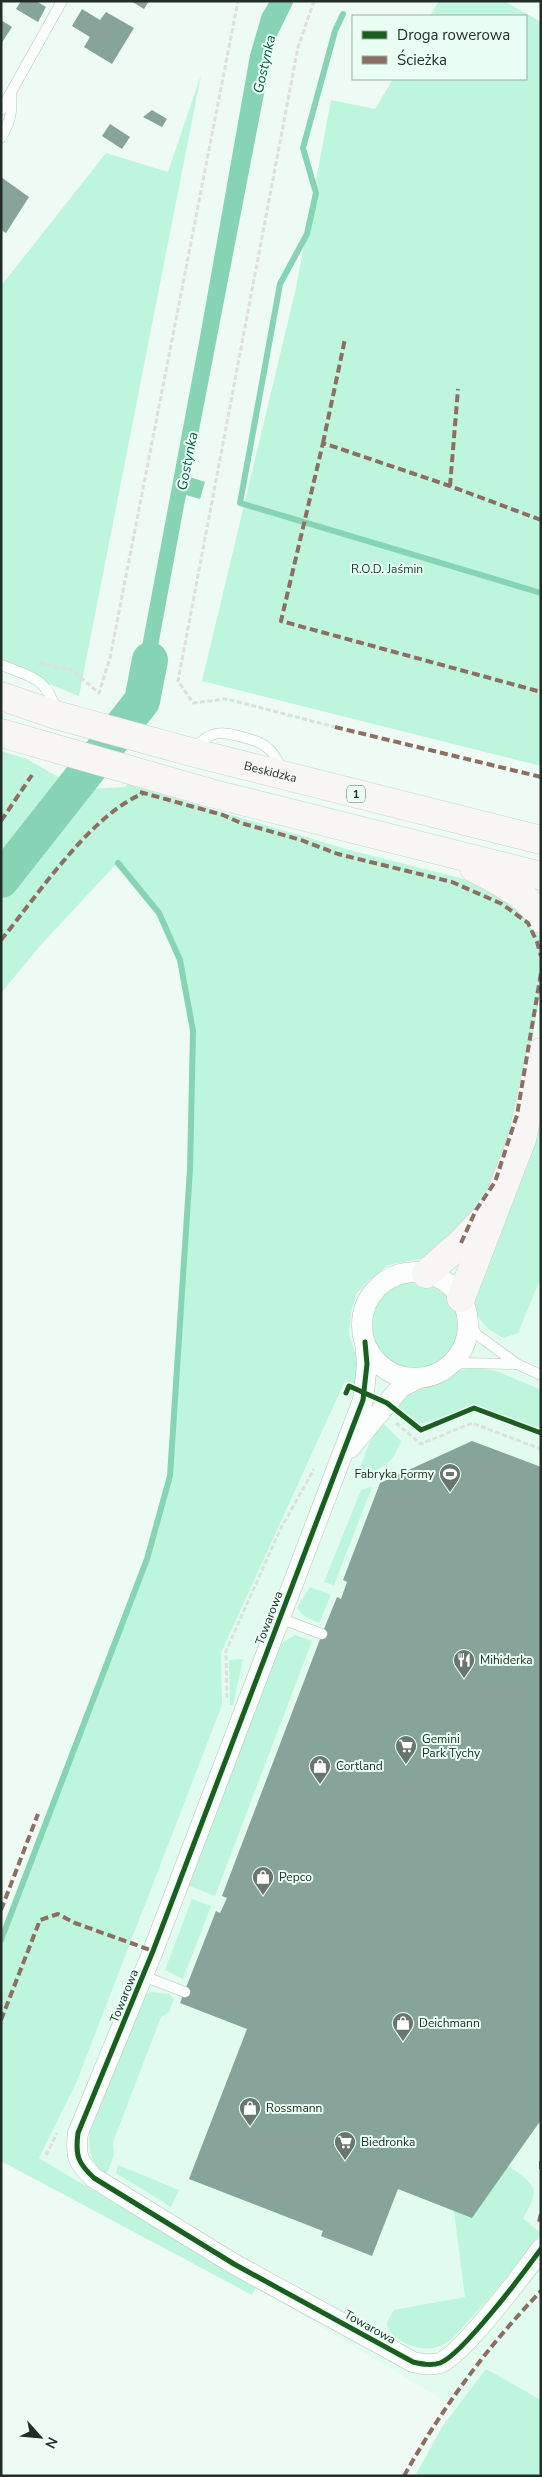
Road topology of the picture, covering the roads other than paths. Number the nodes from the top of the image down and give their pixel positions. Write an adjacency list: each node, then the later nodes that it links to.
1 (62, 1): 2 (lane)
2 (11, 92): 3 (lane); 4 (lane)
3 (1, 110)
4 (1, 138)
5 (1, 665): 7 (lane)
6 (1, 696): 7 (main road, Beskidzka / 1)
7 (56, 715): 9 (main road, Beskidzka / 1)
8 (1, 733): 10 (main road)
9 (541, 840)
10 (439, 850): 11 (main road); 12 (main road)
11 (541, 876)
12 (541, 919)
13 (541, 1052): 14 (main road)
14 (495, 1207): 15 (main road); 16 (main road)
15 (426, 1274): 16 (street); 17 (street)
16 (464, 1308): 18 (lane, Towarowa); 20 (street)
17 (365, 1342): 20 (street); 21 (street, Towarowa)
18 (517, 1364): 19 (lane, Towarowa); 20 (lane, Towarowa)
19 (541, 1375)
20 (428, 1376): 21 (street, Towarowa)
21 (340, 1461): 22 (street, Towarowa)
22 (280, 1618): 23 (lane); 24 (street, Towarowa)
23 (322, 1634)
24 (143, 1976): 25 (lane); 28 (street, Towarowa)
25 (185, 1992)
26 (541, 2248): 28 (street, Towarowa)
27 (541, 2265): 28 (street, Towarowa)
28 (515, 2284)

